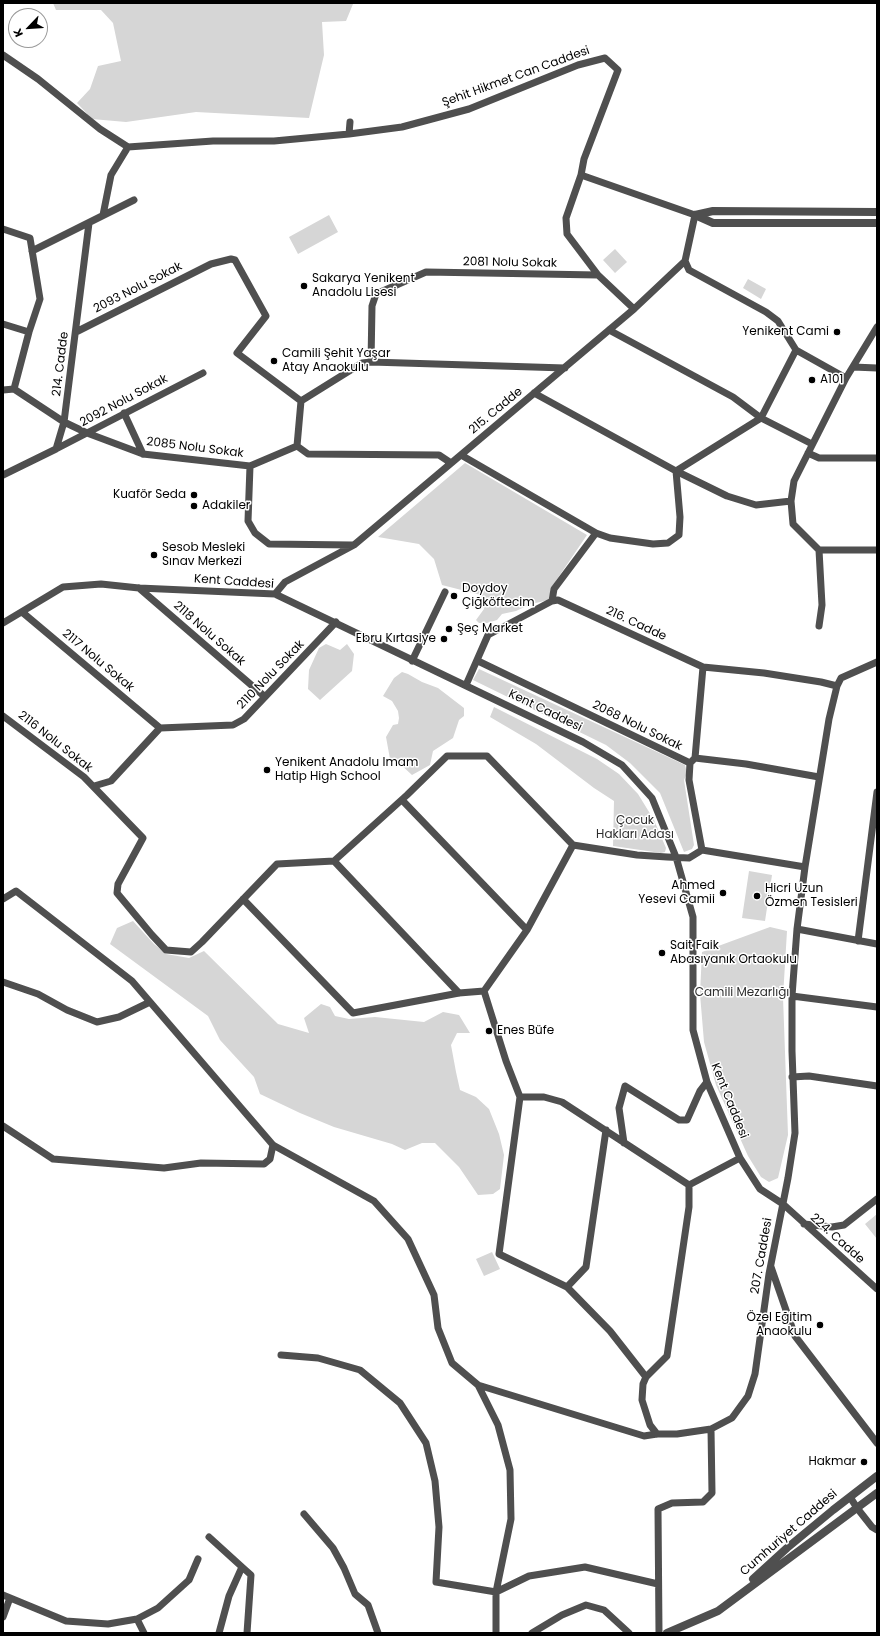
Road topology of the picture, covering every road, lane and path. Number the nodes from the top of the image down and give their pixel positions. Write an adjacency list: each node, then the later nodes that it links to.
1 (3, 55): 4 (street)
2 (350, 122): 3 (street)
3 (349, 134): 4 (street, Şehit Hikmet Can Caddesi); 5 (street, Şehit Hikmet Can Caddesi)
4 (128, 147): 9 (street)
5 (581, 175): 8 (street); 15 (street)
6 (134, 200): 9 (street)
7 (877, 212): 8 (street)
8 (695, 215): 11 (street); 14 (street)
9 (103, 216): 10 (street)
10 (89, 223): 13 (street); 21 (street, 214. Cadde)
11 (877, 223)
12 (3, 229): 13 (street)
13 (32, 251): 20 (street)
14 (685, 261): 16 (street, 215. Cadde); 22 (street)
15 (598, 275): 16 (street); 23 (street, 2081 Nolu Sokak)
16 (634, 309): 19 (street, 215. Cadde)
17 (3, 324): 20 (street)
18 (877, 327): 24 (street)
19 (609, 330): 25 (street, 215. Cadde); 34 (street)
20 (29, 332): 29 (street)
21 (76, 332): 32 (street, 2093 Nolu Sokak); 35 (street, 214. Cadde)
22 (796, 350): 28 (street); 34 (street)
23 (370, 362): 25 (street); 32 (street)
24 (853, 367): 26 (street); 28 (street)
25 (565, 368): 31 (street, 215. Cadde)
26 (877, 368)
27 (202, 373): 33 (street, 2092 Nolu Sokak)
28 (846, 378): 37 (street)
29 (14, 389): 30 (street); 35 (street, 2085 Nolu Sokak)
30 (3, 390)
31 (534, 393): 42 (street, 215. Cadde); 46 (street)
32 (301, 401): 38 (street)
33 (124, 413): 36 (street, 2092 Nolu Sokak); 41 (street)
34 (760, 418): 37 (street); 46 (street)
35 (64, 422): 36 (street, 2085 Nolu Sokak); 39 (street, 214. Cadde)
36 (87, 433): 39 (street, 2092 Nolu Sokak); 41 (street, 2085 Nolu Sokak)
37 (812, 444): 40 (street)
38 (298, 446): 44 (street); 45 (street, 2085 Nolu Sokak)
39 (56, 449): 47 (street)
40 (808, 453): 43 (street); 48 (street)
41 (143, 454): 45 (street, 2085 Nolu Sokak)
42 (461, 455): 44 (street, 215. Cadde); 49 (street)
43 (877, 458)
44 (451, 463): 50 (street, 215. Cadde)
45 (250, 466): 50 (street)
46 (676, 471): 48 (street); 49 (street)
47 (3, 475)
48 (791, 501): 51 (street)
49 (596, 533): 56 (street)
50 (354, 545): 55 (street, 215. Cadde)
51 (820, 550): 52 (street); 60 (street)
52 (877, 550)
53 (139, 588): 55 (street, Kent Caddesi); 57 (street, Kent Caddesi); 67 (street, 2118 Nolu Sokak)
54 (445, 592): 61 (street)
55 (275, 594): 58 (street, Kent Caddesi)
56 (552, 601): 62 (street); 64 (street, 216. Cadde)
57 (22, 612): 59 (street, Kent Caddesi); 69 (street, 2117 Nolu Sokak)
58 (336, 622): 61 (street, Kent Caddesi); 67 (street, 2110 Nolu Sokak)
59 (3, 623)
60 (819, 626)
61 (412, 661): 65 (street, Kent Caddesi)
62 (478, 661): 65 (street); 70 (street, 2068 Nolu Sokak)
63 (877, 662): 66 (street)
64 (703, 667): 66 (street, 216. Cadde); 70 (street)
65 (466, 685): 77 (street, Kent Caddesi)
66 (837, 686): 71 (street, 207. Caddesi)
67 (264, 696): 69 (street, 2110 Nolu Sokak)
68 (3, 716): 72 (street, 2116 Nolu Sokak)
69 (160, 728): 72 (street)
70 (693, 761): 71 (street, 2068 Nolu Sokak); 76 (street)
71 (818, 778): 79 (street, 207. Caddesi)
72 (94, 786): 81 (street, 2116 Nolu Sokak)
73 (877, 792): 84 (street)
74 (402, 800): 75 (street); 78 (street); 83 (street)
75 (573, 845): 77 (street); 83 (street)
76 (702, 850): 77 (street); 79 (street)
77 (676, 857): 93 (street, Kent Caddesi)
78 (334, 861): 81 (street); 88 (street)
79 (805, 867): 82 (street, 207. Caddesi)
80 (3, 899): 90 (street)
81 (243, 899): 88 (street)
82 (797, 929): 84 (street); 89 (street, 207. Caddesi)
83 (527, 930): 87 (street)
84 (858, 941): 85 (street)
85 (877, 944)
86 (3, 982): 90 (street)
87 (484, 991): 88 (street); 95 (street)
88 (459, 993)
89 (792, 996): 91 (street); 92 (street, 207. Caddesi)
90 (150, 1002): 99 (street)
91 (877, 1007)
92 (792, 1077): 94 (street); 103 (street, 207. Caddesi)
93 (708, 1082): 98 (street); 100 (street, Kent Caddesi)
94 (877, 1086)
95 (520, 1097): 97 (street); 106 (street)
96 (3, 1126): 99 (street)
97 (606, 1130): 98 (street); 106 (street)
98 (624, 1143): 101 (street)
99 (273, 1145): 110 (street)
100 (740, 1158): 101 (street); 103 (street, Kent Caddesi)
101 (689, 1185): 109 (street)
102 (877, 1199): 104 (street)
103 (783, 1204): 104 (street, 224. Cadde); 105 (street, 207. Caddesi)
104 (804, 1224): 107 (street, 224. Cadde)
105 (770, 1265): 111 (street, 207. Caddesi); 113 (street)
106 (567, 1287): 109 (street)
107 (877, 1289)
108 (281, 1355): 124 (street)
109 (646, 1377): 112 (street)
110 (478, 1385): 112 (street, 207. Caddesi); 124 (street)
111 (711, 1430): 112 (street, 207. Caddesi); 123 (street)
112 (657, 1434)
113 (877, 1443)
114 (877, 1476): 116 (street, Cumhuriyet Caddesi)
115 (877, 1493): 117 (street, Cumhuriyet Caddesi)
116 (850, 1497): 117 (street); 126 (street, Cumhuriyet Caddesi)
117 (857, 1508): 119 (street); 126 (street, Cumhuriyet Caddesi)
118 (304, 1514): 132 (street)
119 (877, 1530)
120 (209, 1537): 122 (street)
121 (198, 1559): 128 (street)
122 (242, 1567): 130 (street); 131 (street)
123 (658, 1584): 124 (street); 136 (street)
124 (496, 1592): 133 (street)
125 (7, 1596): 127 (street); 128 (street)
126 (718, 1611): 137 (street, Cumhuriyet Caddesi)
127 (3, 1617)
128 (137, 1619): 129 (street)
129 (144, 1633)
130 (220, 1633)
131 (247, 1633)
132 (378, 1633)
133 (496, 1633)
134 (532, 1633): 135 (street)
135 (629, 1633)
136 (658, 1633)
137 (667, 1633)

